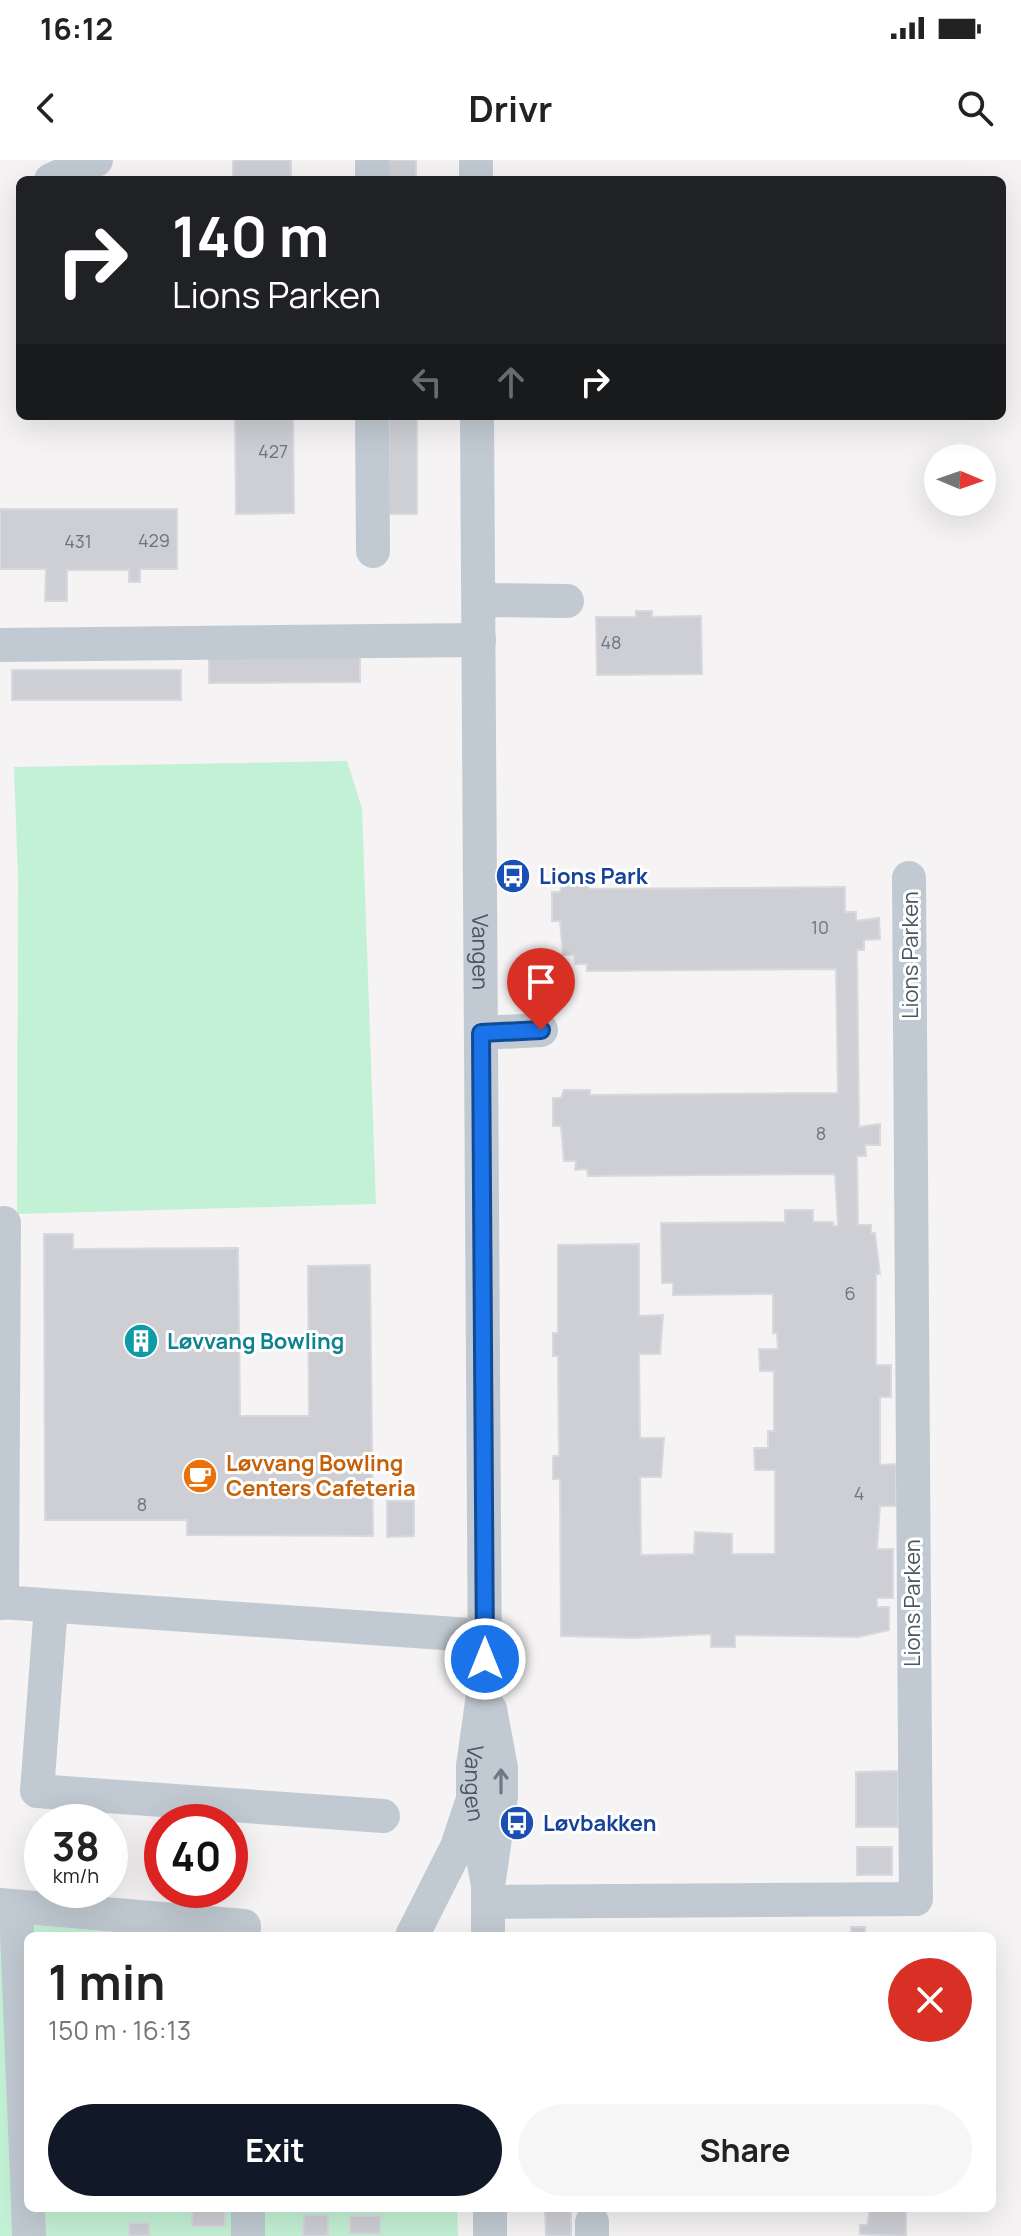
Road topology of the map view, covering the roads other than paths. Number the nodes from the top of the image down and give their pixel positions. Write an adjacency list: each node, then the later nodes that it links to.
1 (96, 160): 2 (street)
2 (60, 176)
3 (372, 420): 5 (street)
4 (477, 420): 6 (street, Vangen)
5 (373, 551)
6 (479, 600): 7 (street); 8 (street, Vangen)
7 (567, 601)
8 (479, 640): 9 (street); 12 (street, Vangen)
9 (0, 645)
10 (909, 878): 20 (street, Lions Parken)
11 (541, 1030): 12 (street)
12 (481, 1033): 16 (street, Vangen)
13 (4, 1223): 14 (street)
14 (1, 1602): 15 (street)
15 (51, 1606): 16 (street); 19 (street)
16 (485, 1636): 17 (street, Vangen)
17 (485, 1681): 18 (street, Vangen); 20 (street, Vangen, one-way to 17)
18 (473, 1801): 20 (street, Vangen); 23 (street)
19 (383, 1816)
20 (488, 1894): 24 (street, Vangen)
21 (8, 1906): 22 (street); 25 (street)
22 (244, 1932)
23 (414, 1932)
24 (488, 1932)
25 (24, 2146)
26 (28, 2212): 29 (street)
27 (248, 2212): 30 (street)
28 (490, 2212): 31 (street)
29 (29, 2236)
30 (248, 2236)
31 (490, 2236)

